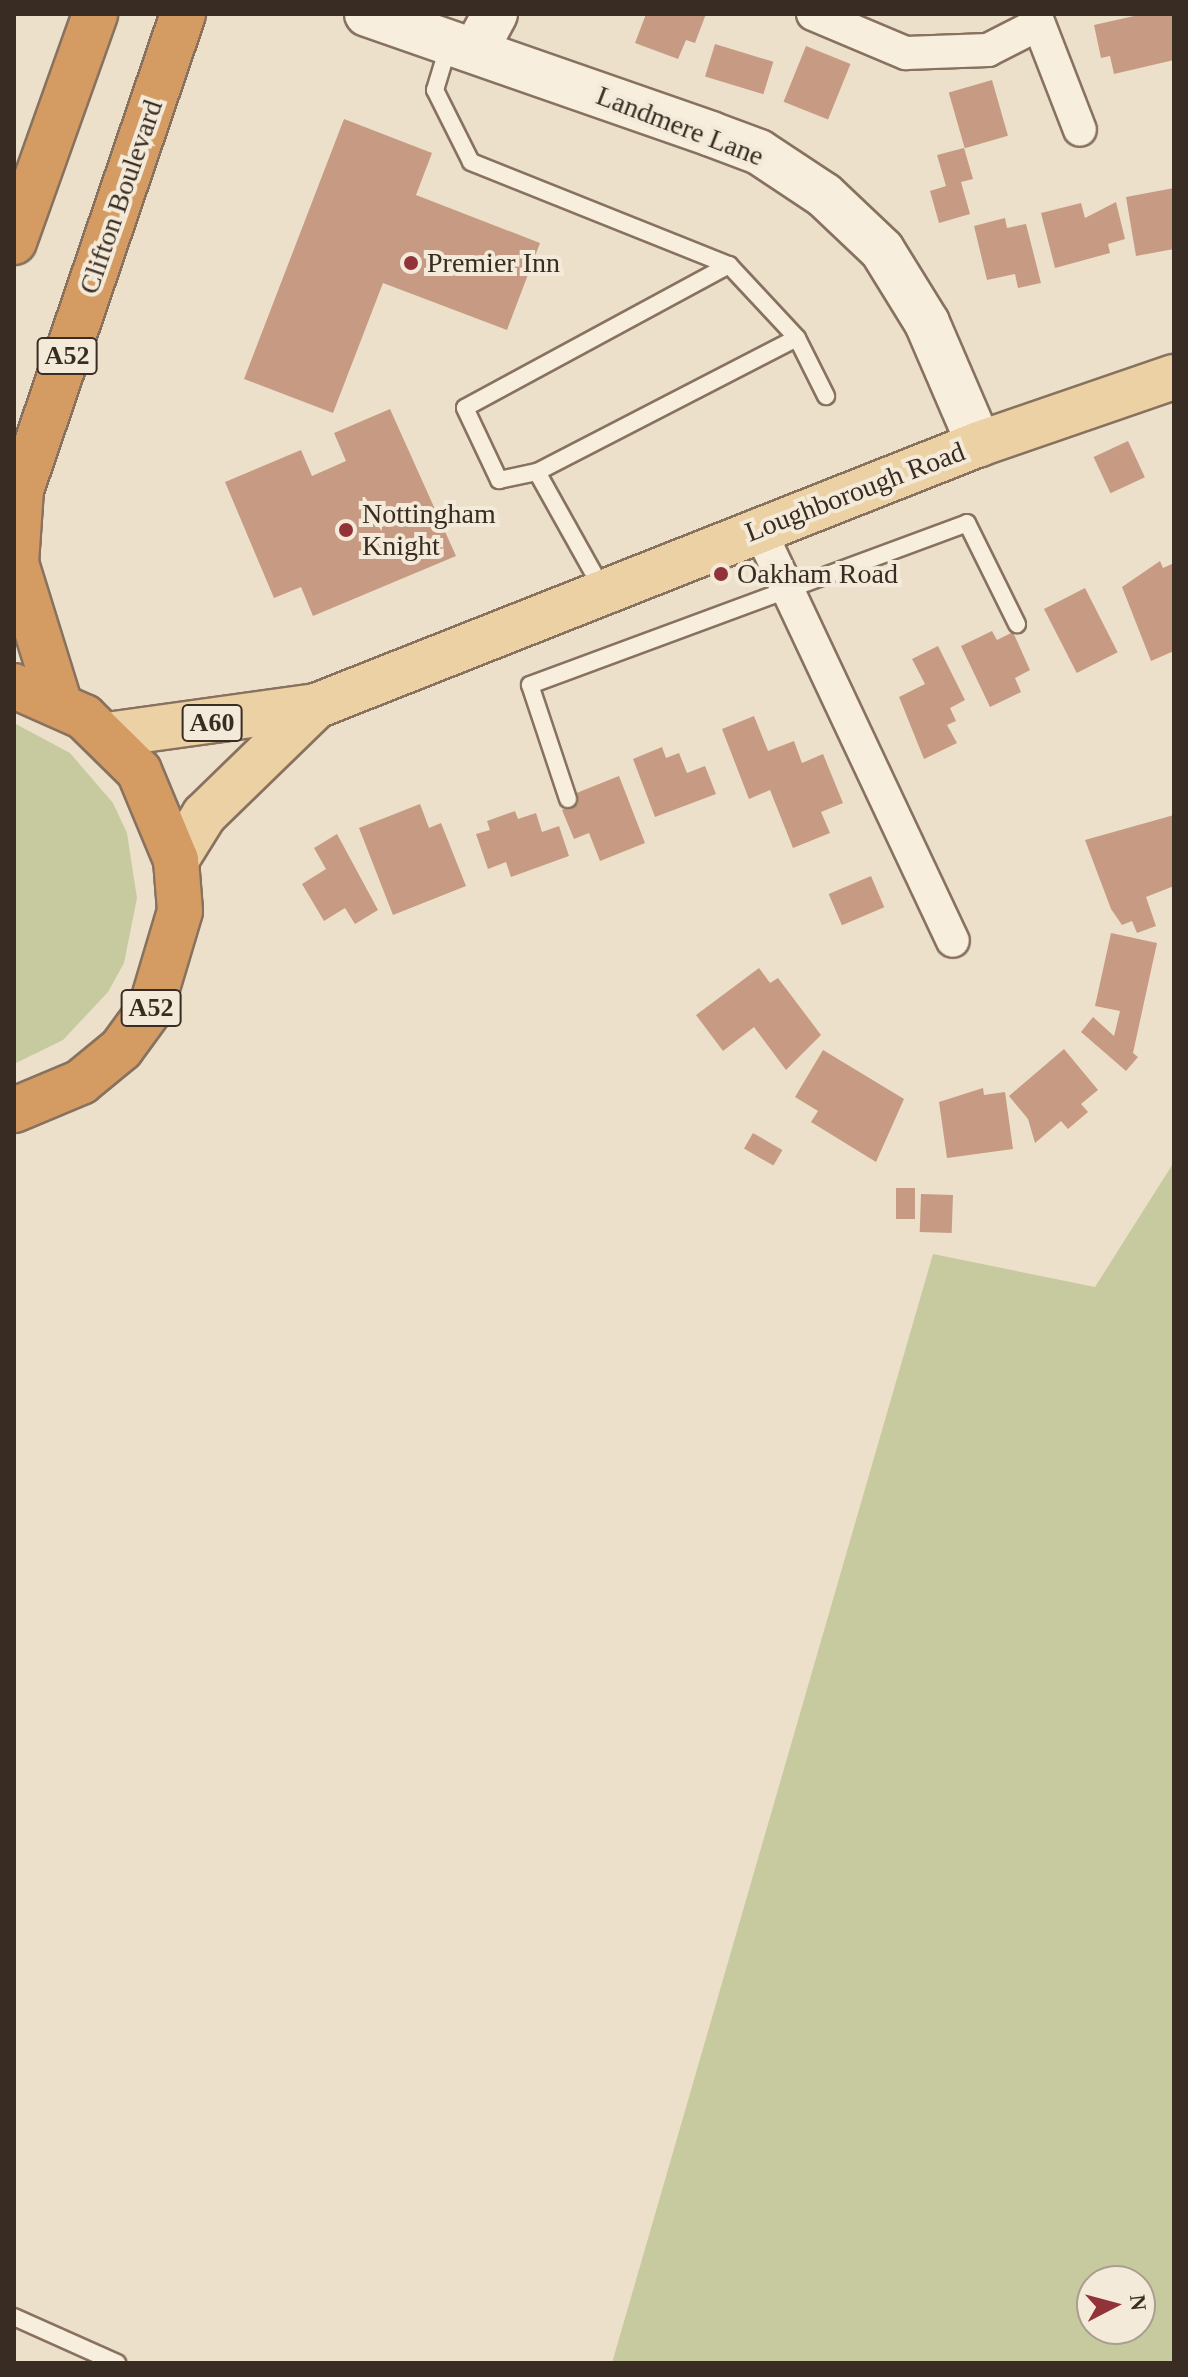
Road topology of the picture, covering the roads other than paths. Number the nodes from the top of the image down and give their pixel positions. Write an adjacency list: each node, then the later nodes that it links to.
1 (95, 14): 8 (highway)
2 (183, 14): 20 (highway, Clifton Boulevard / A52)
3 (367, 14): 6 (street, Landmere Lane)
4 (813, 14): 5 (street)
5 (1036, 20): 7 (street)
6 (473, 36): 9 (lane); 13 (street, Landmere Lane)
7 (1080, 130)
8 (14, 242)
9 (729, 265): 10 (lane); 14 (lane)
10 (797, 338): 12 (lane); 14 (lane)
11 (1174, 377): 13 (main road, Loughborough Road / A60)
12 (826, 396)
13 (979, 444): 15 (main road, Loughborough Road / A60)
14 (537, 472): 17 (lane)
15 (759, 529): 16 (street); 17 (main road, Loughborough Road / A60)
16 (788, 589): 18 (lane); 23 (lane); 25 (street)
17 (603, 591): 21 (main road, Loughborough Road / A60)
18 (1017, 624)
19 (14, 686): 20 (highway, A52)
20 (59, 702): 22 (highway, A52)
21 (316, 706): 22 (main road, Loughborough Road / A60); 24 (main road, Loughborough Road / A60)
22 (107, 735): 24 (highway, A52)
23 (568, 799)
24 (176, 860): 26 (highway, A52)
25 (953, 941)
26 (21, 1114)
27 (14, 2317): 28 (lane)
28 (117, 2363)

